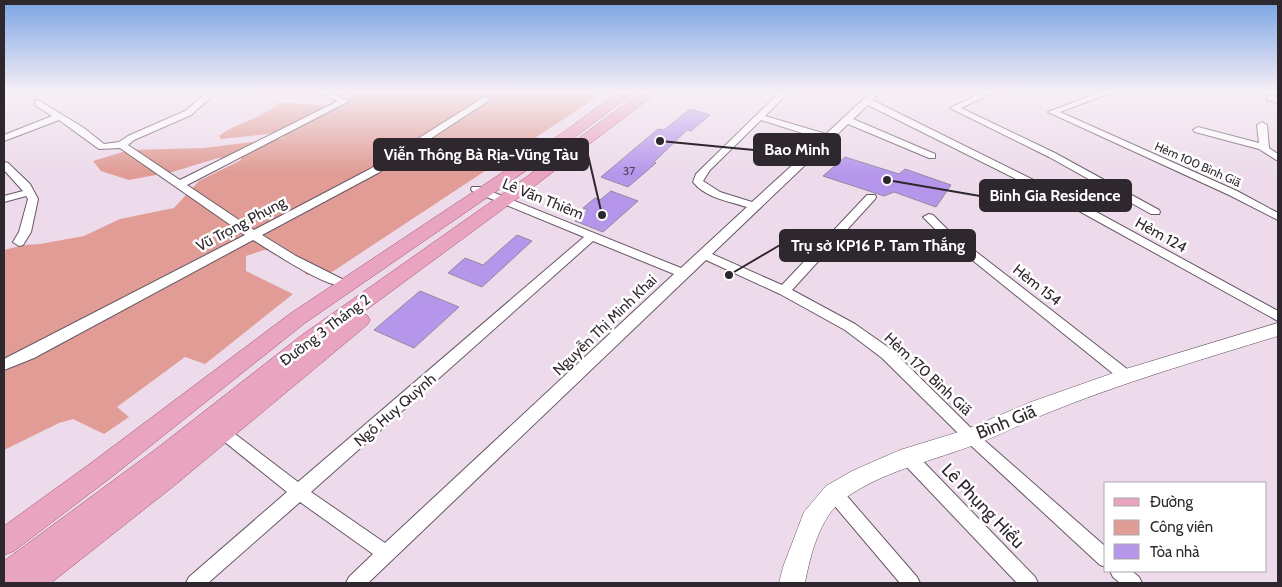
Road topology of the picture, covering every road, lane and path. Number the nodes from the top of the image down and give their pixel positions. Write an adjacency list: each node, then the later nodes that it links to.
1 (54, 118): 18 (street)
2 (60, 118): 20 (street)
3 (178, 118): 20 (street)
4 (310, 118): 25 (street)
5 (457, 118): 35 (street, Vũ Trọng Phụng)
6 (580, 118): 26 (main road, Đường 3 Tháng 2)
7 (588, 118): 26 (main road, Đường 3 Tháng 2)
8 (617, 118): 30 (main road, Đường 3 Tháng 2)
9 (627, 118): 30 (main road, Đường 3 Tháng 2)
10 (757, 118): 31 (street)
11 (767, 118): 19 (street)
12 (904, 118): 43 (street, Hẻm 124)
13 (976, 118): 32 (street)
14 (1066, 118): 34 (street, Hẻm 100 Bình Giã)
15 (848, 120): 19 (street, Nguyễn Thị Minh Khai); 22 (street)
16 (1262, 125): 21 (street)
17 (1198, 130): 21 (street)
18 (4, 138)
19 (829, 138): 31 (street, Nguyễn Thị Minh Khai)
20 (122, 145): 25 (street)
21 (1263, 146): 23 (street)
22 (932, 156)
23 (1278, 158)
24 (4, 165): 27 (street)
25 (180, 184): 35 (street)
26 (480, 190): 30 (street, Lê Văn Thiêm); 40 (main road, Đường 3 Tháng 2)
27 (30, 192): 29 (street); 37 (street)
28 (871, 197): 41 (street)
29 (4, 199)
30 (510, 202): 36 (street, Lê Văn Thiêm); 42 (main road, Đường 3 Tháng 2)
31 (754, 206): 38 (street, Nguyễn Thị Minh Khai)
32 (1155, 212)
33 (929, 217): 46 (street, Hẻm 154)
34 (1278, 217)
35 (253, 234): 40 (street); 45 (street, Vũ Trọng Phụng)
36 (593, 235): 39 (street, Lê Văn Thiêm); 50 (street, Ngô Huy Quỳnh)
37 (19, 242)
38 (703, 254): 39 (street, Nguyễn Thị Minh Khai); 41 (street, Hẻm 170 Bình Giã)
39 (682, 273): 54 (street, Nguyễn Thị Minh Khai)
40 (346, 280): 52 (main road, Đường 3 Tháng 2); 53 (main road, Đường 3 Tháng 2)
41 (784, 291): 48 (street, Hẻm 170 Bình Giã)
42 (376, 300): 47 (main road, Đường 3 Tháng 2); 57 (main road, Đường 3 Tháng 2)
43 (1278, 317)
44 (1278, 328): 46 (street, Bình Giã)
45 (4, 365)
46 (1126, 376): 48 (street, Bình Giã)
47 (221, 431): 50 (street); 58 (main road, Đường 3 Tháng 2)
48 (971, 436): 49 (street, Bình Giã); 55 (street, Hẻm 170 Bình Giã)
49 (908, 457): 51 (street, Bình Giã); 63 (street, Lê Phụng Hiểu)
50 (300, 493): 54 (street); 59 (street, Ngô Huy Quỳnh)
51 (834, 493): 61 (street, Bình Giã); 62 (street)
52 (4, 525)
53 (4, 542)
54 (386, 553): 60 (street, Nguyễn Thị Minh Khai)
55 (1104, 557)
56 (1120, 572): 64 (street)
57 (4, 578)
58 (29, 583)
59 (195, 583)
60 (355, 583)
61 (792, 583)
62 (911, 583)
63 (1029, 583)
64 (1133, 583)

